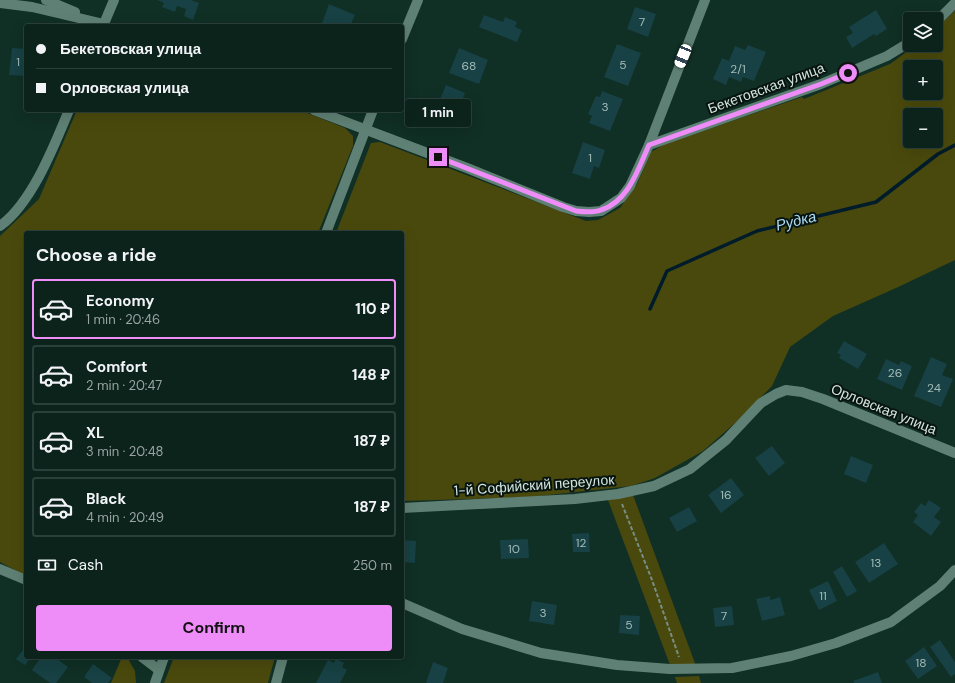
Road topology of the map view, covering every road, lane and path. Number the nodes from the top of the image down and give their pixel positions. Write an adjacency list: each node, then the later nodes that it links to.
1 (46, 0): 9 (street)
2 (114, 0): 10 (street)
3 (418, 0): 11 (street)
4 (705, 0): 17 (street)
5 (0, 3): 8 (street)
6 (955, 3): 7 (street)
7 (943, 15)
8 (101, 24)
9 (103, 24)
10 (105, 24)
11 (404, 34)
12 (903, 46): 17 (street, Бекетовская улица)
13 (68, 112): 18 (street)
14 (319, 112): 16 (street)
15 (372, 112): 16 (street)
16 (365, 130): 17 (street); 19 (street)
17 (649, 145)
18 (0, 226)
19 (327, 231)
20 (802, 392): 21 (street, Орловская улица); 22 (street, 1-й Софийский переулок)
21 (955, 453)
22 (618, 494): 23 (street, 1-й Софийский переулок); 31 (path)
23 (404, 508)
24 (0, 569): 26 (street)
25 (955, 570): 31 (street)
26 (24, 579)
27 (404, 604): 31 (street)
28 (145, 659): 32 (street)
29 (163, 659): 32 (street)
30 (282, 659): 34 (street)
31 (684, 669)
32 (160, 670): 33 (street)
33 (155, 683)
34 (276, 683)

